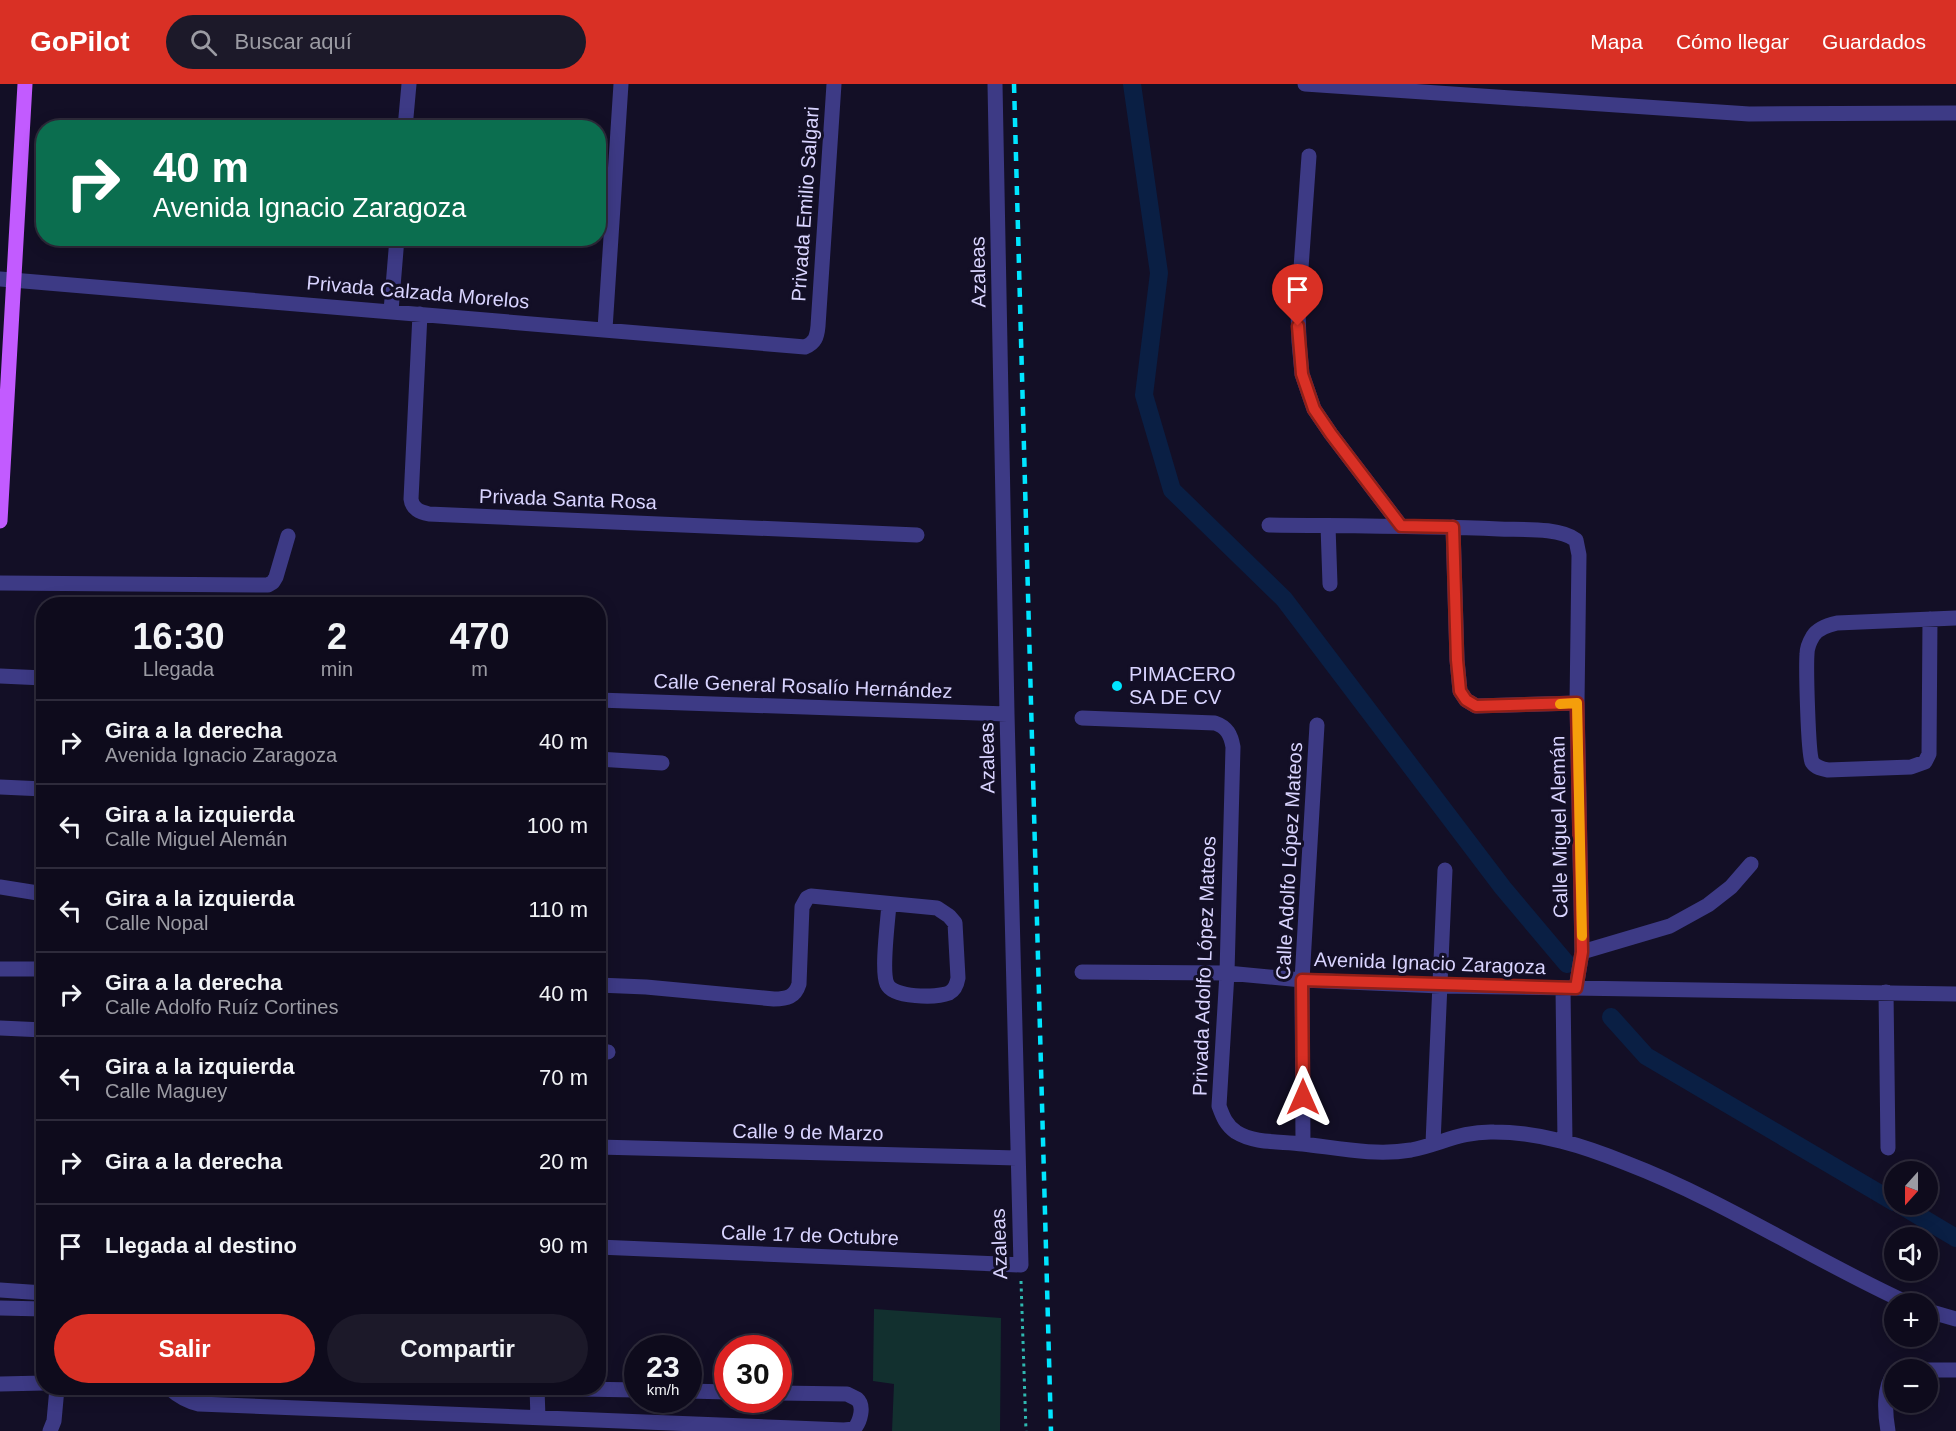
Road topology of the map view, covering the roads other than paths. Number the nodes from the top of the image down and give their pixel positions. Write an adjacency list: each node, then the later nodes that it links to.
1 (25, 84): 11 (main road)
2 (409, 84): 8 (street)
3 (621, 84): 15 (street)
4 (834, 84): 14 (street, Privada Emilio Salgari)
5 (995, 84): 31 (street, Azaleas)
6 (1305, 84): 7 (street)
7 (1956, 112)
8 (406, 120)
9 (1309, 156): 19 (street)
10 (396, 246): 12 (street)
11 (7, 279): 12 (street, Privada Calzada Morelos); 16 (main road)
12 (391, 311): 13 (street, Privada Calzada Morelos)
13 (420, 314): 15 (street, Privada Calzada Morelos); 21 (street, Privada Santa Rosa)
14 (818, 326): 15 (street, Privada Calzada Morelos)
15 (604, 329)
16 (0, 521)
17 (1269, 525): 18 (street)
18 (1328, 526): 19 (street); 24 (street)
19 (1401, 526): 20 (street)
20 (1453, 527): 30 (street); 30 (street, Calle Miguel Alemán)
21 (917, 535)
22 (288, 536): 23 (street)
23 (0, 584)
24 (1330, 584)
25 (1956, 618): 26 (street)
26 (1930, 619): 26 (street)
27 (0, 676): 28 (street)
28 (36, 678)
29 (606, 700): 31 (street, Calle General Rosalío Hernández)
30 (1577, 703): 43 (street, Calle Miguel Alemán)
31 (1007, 714): 61 (street, Azaleas)
32 (1082, 718): 47 (street, Privada Adolfo López Mateos)
33 (1317, 725): 48 (street, Calle Adolfo López Mateos)
34 (606, 760): 35 (street)
35 (662, 763)
36 (0, 787): 37 (street)
37 (36, 789)
38 (1751, 864): 43 (street)
39 (1445, 870): 50 (street)
40 (0, 887): 41 (street)
41 (36, 893)
42 (889, 904): 42 (street); 49 (street)
43 (1582, 952): 51 (street, Calle Miguel Alemán)
44 (0, 969): 45 (street)
45 (36, 969)
46 (1083, 972): 47 (street, Avenida Ignacio Zaragoza)
47 (1227, 973): 48 (street, Avenida Ignacio Zaragoza); 58 (street, Privada Adolfo López Mateos)
48 (1302, 980): 50 (street, Avenida Ignacio Zaragoza); 58 (street, Calle Adolfo López Mateos)
49 (606, 985)
50 (1440, 986): 51 (street, Avenida Ignacio Zaragoza); 57 (street)
51 (1570, 988): 52 (street, Avenida Ignacio Zaragoza); 56 (street, Calle Miguel Alemán)
52 (1886, 992): 53 (street, Avenida Ignacio Zaragoza); 60 (street)
53 (1956, 993)
54 (0, 1028): 55 (street)
55 (36, 1030)
56 (1565, 1142): 57 (street, Privada Adolfo López Mateos); 66 (street, Privada Adolfo López Mateos)
57 (1433, 1143): 58 (street, Privada Adolfo López Mateos)
58 (1303, 1144)
59 (606, 1147): 61 (street, Calle 9 de Marzo)
60 (1888, 1148)
61 (1017, 1158): 63 (street, Azaleas)
62 (606, 1247): 63 (street, Calle 17 de Octubre)
63 (1021, 1264)
64 (0, 1290): 65 (street)
65 (36, 1292)
66 (1889, 1293)
67 (0, 1308): 68 (street)
68 (36, 1309)
69 (1938, 1314): 70 (street)
70 (1956, 1319)
71 (1938, 1370): 72 (street)
72 (1956, 1370)
73 (36, 1383): 74 (street)
74 (0, 1384)
75 (606, 1389): 76 (street)
76 (624, 1390)
77 (792, 1393): 82 (street)
78 (56, 1395): 83 (street)
79 (177, 1395): 82 (street)
80 (537, 1395): 82 (street)
81 (1888, 1413): 84 (street)
82 (538, 1418)
83 (50, 1431)
84 (1888, 1431)

